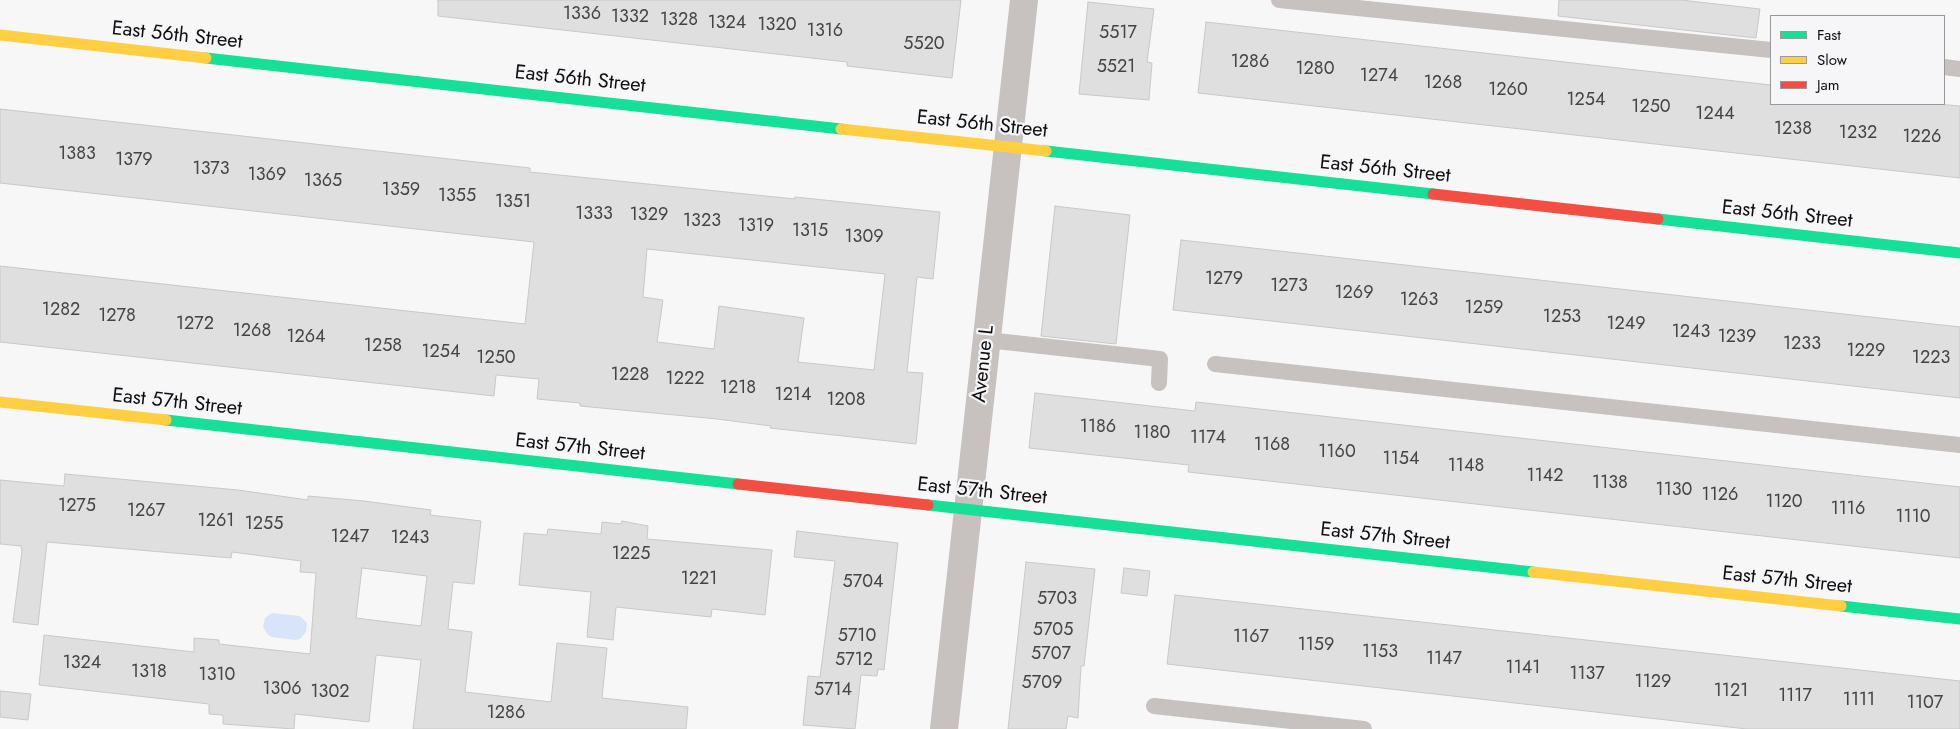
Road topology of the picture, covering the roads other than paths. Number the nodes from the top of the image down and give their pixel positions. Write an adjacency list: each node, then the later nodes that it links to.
1 (1024, 0): 7 (street, Avenue L)
2 (1280, 0): 4 (lane)
3 (0, 35): 7 (street, East 56th Street)
4 (1770, 50)
5 (1945, 67): 6 (lane)
6 (1960, 69)
7 (1008, 147): 8 (street, East 56th Street); 9 (street, Avenue L)
8 (1960, 253)
9 (987, 340): 11 (lane); 14 (street, Avenue L)
10 (1216, 364): 13 (lane)
11 (1158, 383)
12 (0, 402): 14 (street, East 57th Street)
13 (1960, 445)
14 (968, 510): 15 (street, East 57th Street); 17 (street, Avenue L)
15 (1960, 620)
16 (1154, 706): 18 (lane)
17 (944, 729)
18 (1364, 729)

